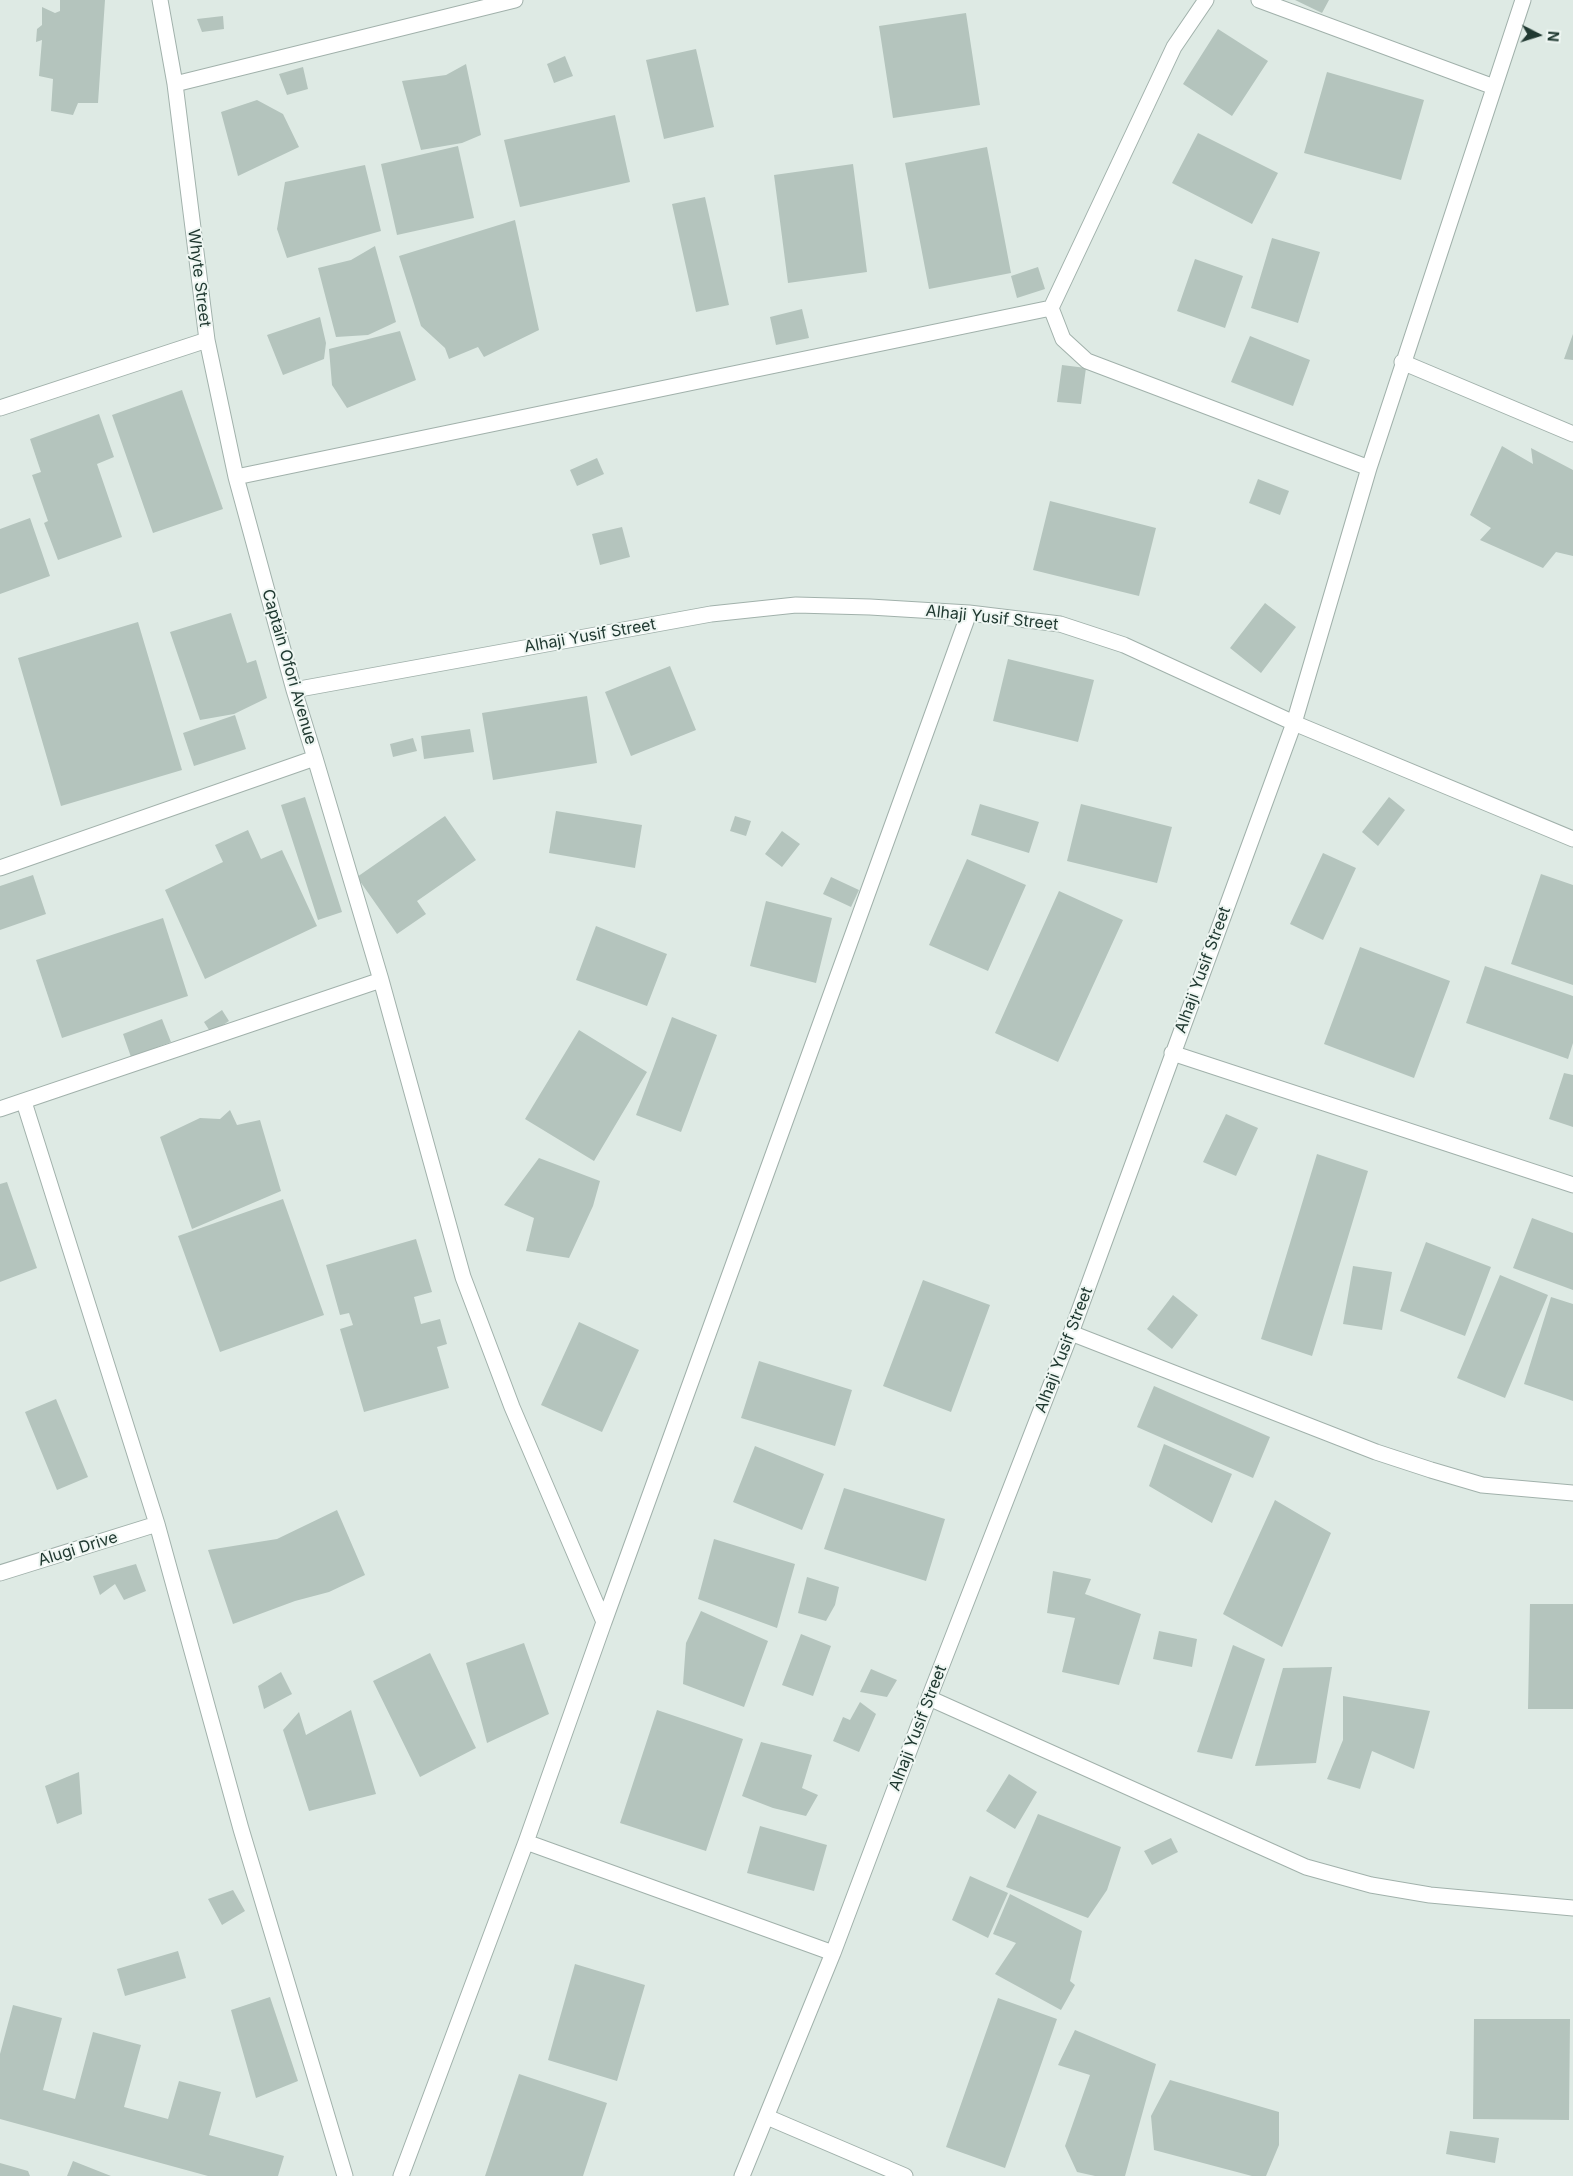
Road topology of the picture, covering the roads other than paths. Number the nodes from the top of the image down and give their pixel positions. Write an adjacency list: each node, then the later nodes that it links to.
1 (160, 0): 6 (street, Whyte Street)
2 (515, 0): 6 (street)
3 (1206, 0): 8 (street)
4 (1259, 0): 7 (street)
5 (1523, 0): 7 (street)
6 (175, 84): 9 (street, Whyte Street)
7 (1494, 87): 10 (street)
8 (1051, 308): 13 (street); 14 (street)
9 (207, 340): 11 (street, Whyte Street); 14 (street, Captain Ofori Avenue)
10 (1402, 362): 12 (street); 13 (street)
11 (0, 408)
12 (1573, 434)
13 (1369, 468): 17 (street)
14 (236, 476): 16 (street, Captain Ofori Avenue)
15 (969, 613): 16 (street, Alhaji Yusif Street); 17 (street, Alhaji Yusif Street); 30 (street)
16 (294, 690): 18 (street, Captain Ofori Avenue)
17 (1294, 723): 19 (street); 22 (street, Alhaji Yusif Street)
18 (315, 758): 20 (street, Captain Ofori Avenue); 21 (street)
19 (1573, 839)
20 (0, 868)
21 (381, 980): 23 (street); 30 (street)
22 (1172, 1053): 25 (street); 26 (street, Alhaji Yusif Street)
23 (24, 1102): 24 (street); 28 (street)
24 (0, 1109)
25 (1573, 1185)
26 (1071, 1333): 27 (street); 31 (street, Alhaji Yusif Street)
27 (1573, 1493)
28 (157, 1524): 29 (street, Alugi Drive); 36 (street)
29 (0, 1573)
30 (604, 1622): 32 (street)
31 (929, 1698): 33 (street); 34 (street, Alhaji Yusif Street)
32 (526, 1842): 34 (street); 37 (street)
33 (1573, 1908)
34 (833, 1953): 35 (street, Alhaji Yusif Street)
35 (767, 2117): 38 (street, Alhaji Yusif Street); 39 (street)
36 (346, 2176)
37 (401, 2176)
38 (742, 2176)
39 (905, 2176)

